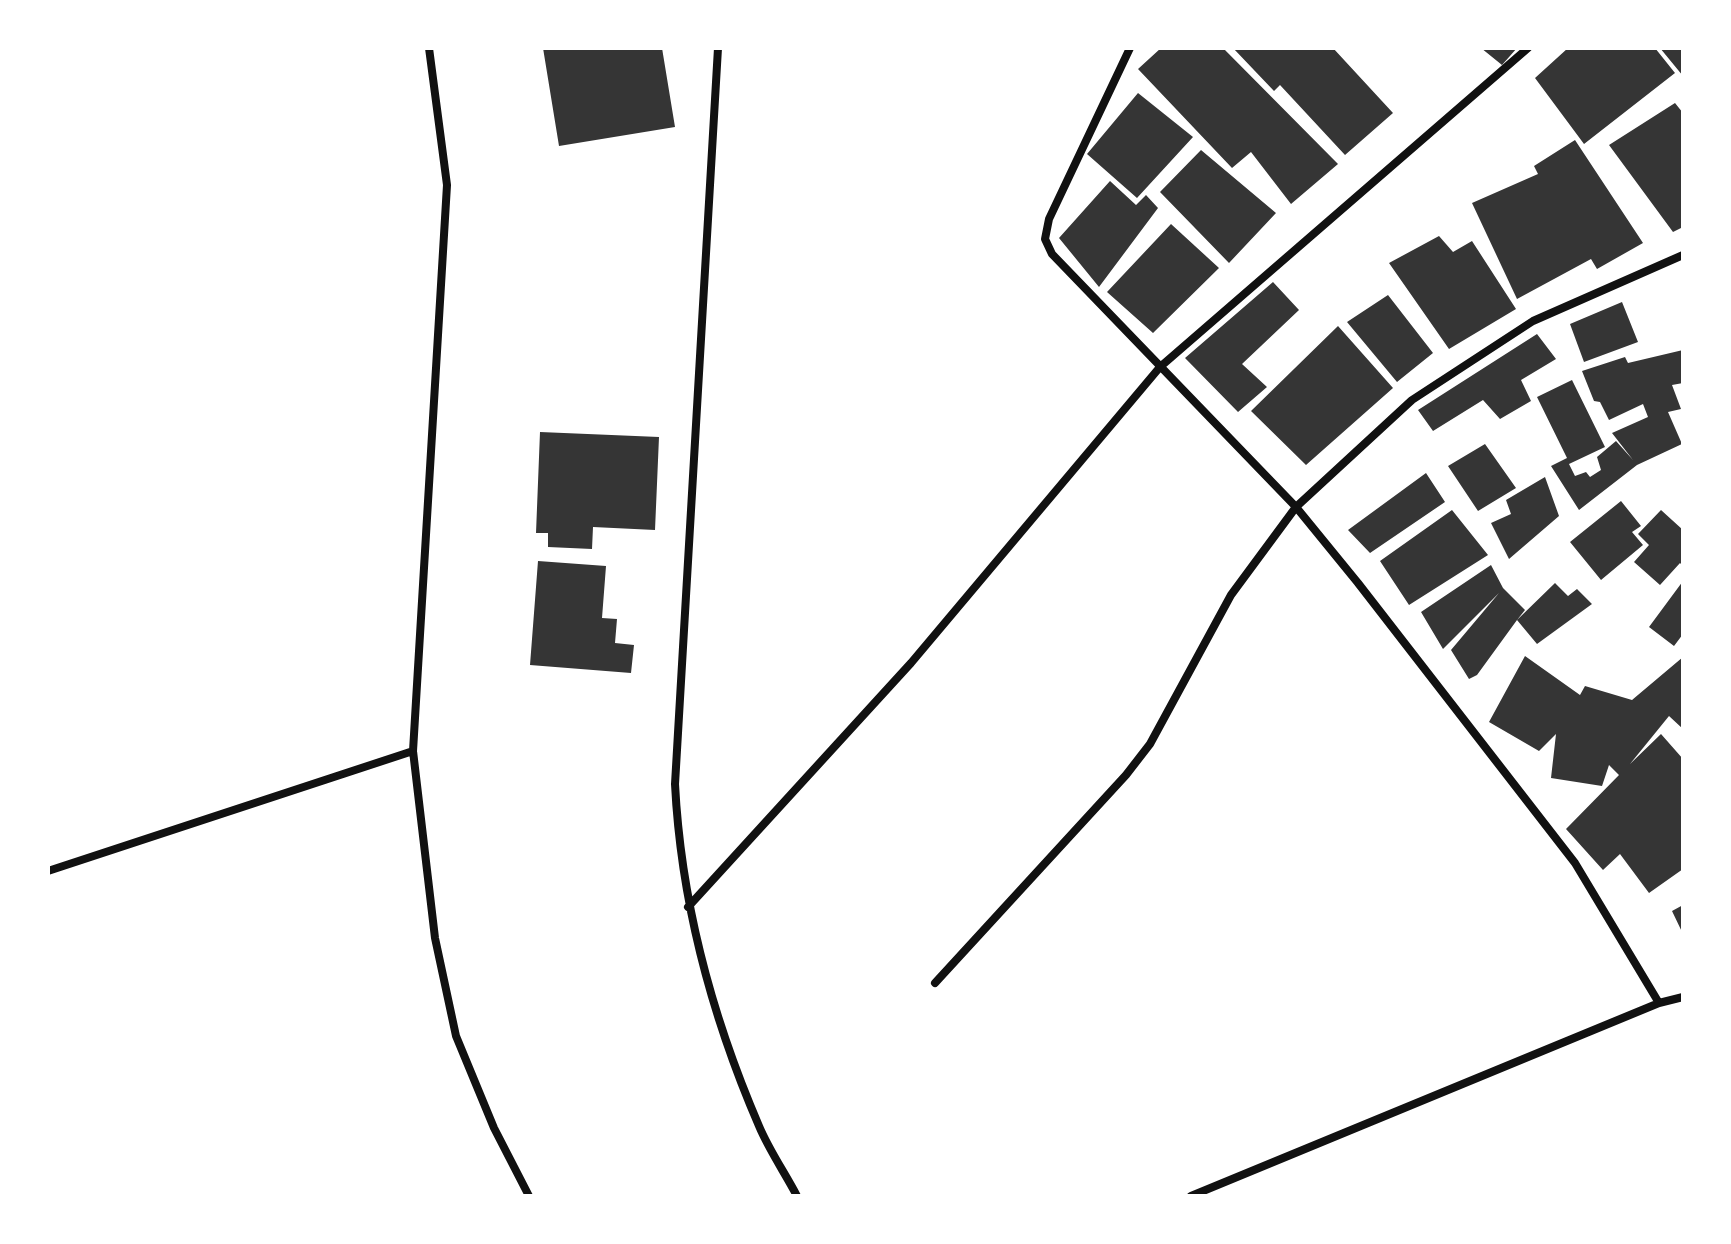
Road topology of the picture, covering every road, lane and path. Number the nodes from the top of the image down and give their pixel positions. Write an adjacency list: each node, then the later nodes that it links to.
1 (429, 48): 8 (street)
2 (718, 48): 10 (street)
3 (1130, 48): 6 (street)
4 (1528, 48): 6 (street)
5 (1683, 255): 7 (street)
6 (1160, 367): 7 (street); 10 (street)
7 (1296, 507): 11 (street); 13 (street)
8 (413, 751): 9 (street); 14 (street)
9 (48, 871)
10 (688, 907): 15 (street)
11 (935, 983)
12 (1683, 997): 13 (street)
13 (1659, 1003): 16 (street)
14 (529, 1196)
15 (797, 1196)
16 (1191, 1196)

